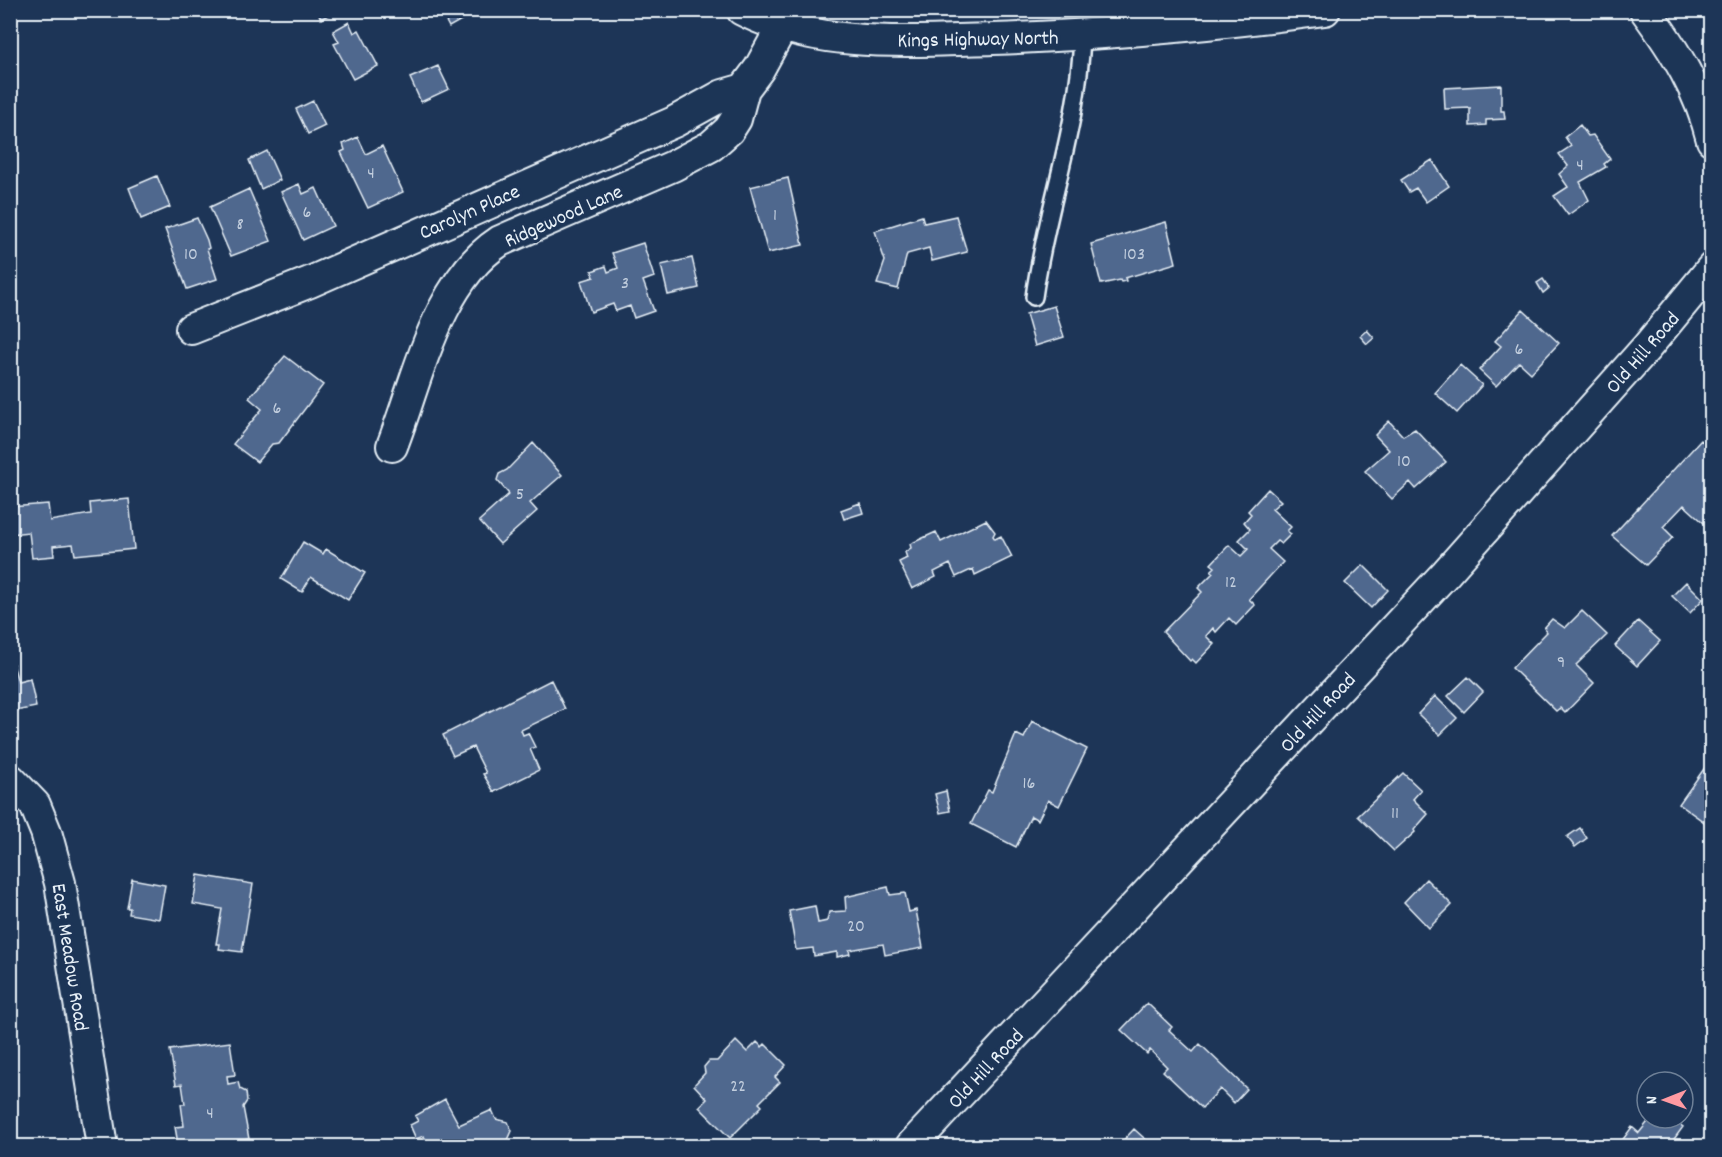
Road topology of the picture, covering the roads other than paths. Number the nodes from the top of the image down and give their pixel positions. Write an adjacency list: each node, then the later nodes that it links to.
1 (742, 10): 4 (street, Kings Highway North)
2 (1325, 10): 5 (street, Kings Highway North)
3 (1645, 10): 7 (street)
4 (782, 27): 5 (street, Kings Highway North); 6 (street, Ridgewood Lane)
5 (1082, 36): 9 (lane)
6 (744, 90): 10 (street, Carolyn Place); 11 (street, Ridgewood Lane)
7 (1712, 141)
8 (1712, 268): 14 (street, Old Hill Road)
9 (1034, 297)
10 (191, 330)
11 (392, 447)
12 (10, 779): 13 (street, East Meadow Road)
13 (102, 1146)
14 (912, 1146)

